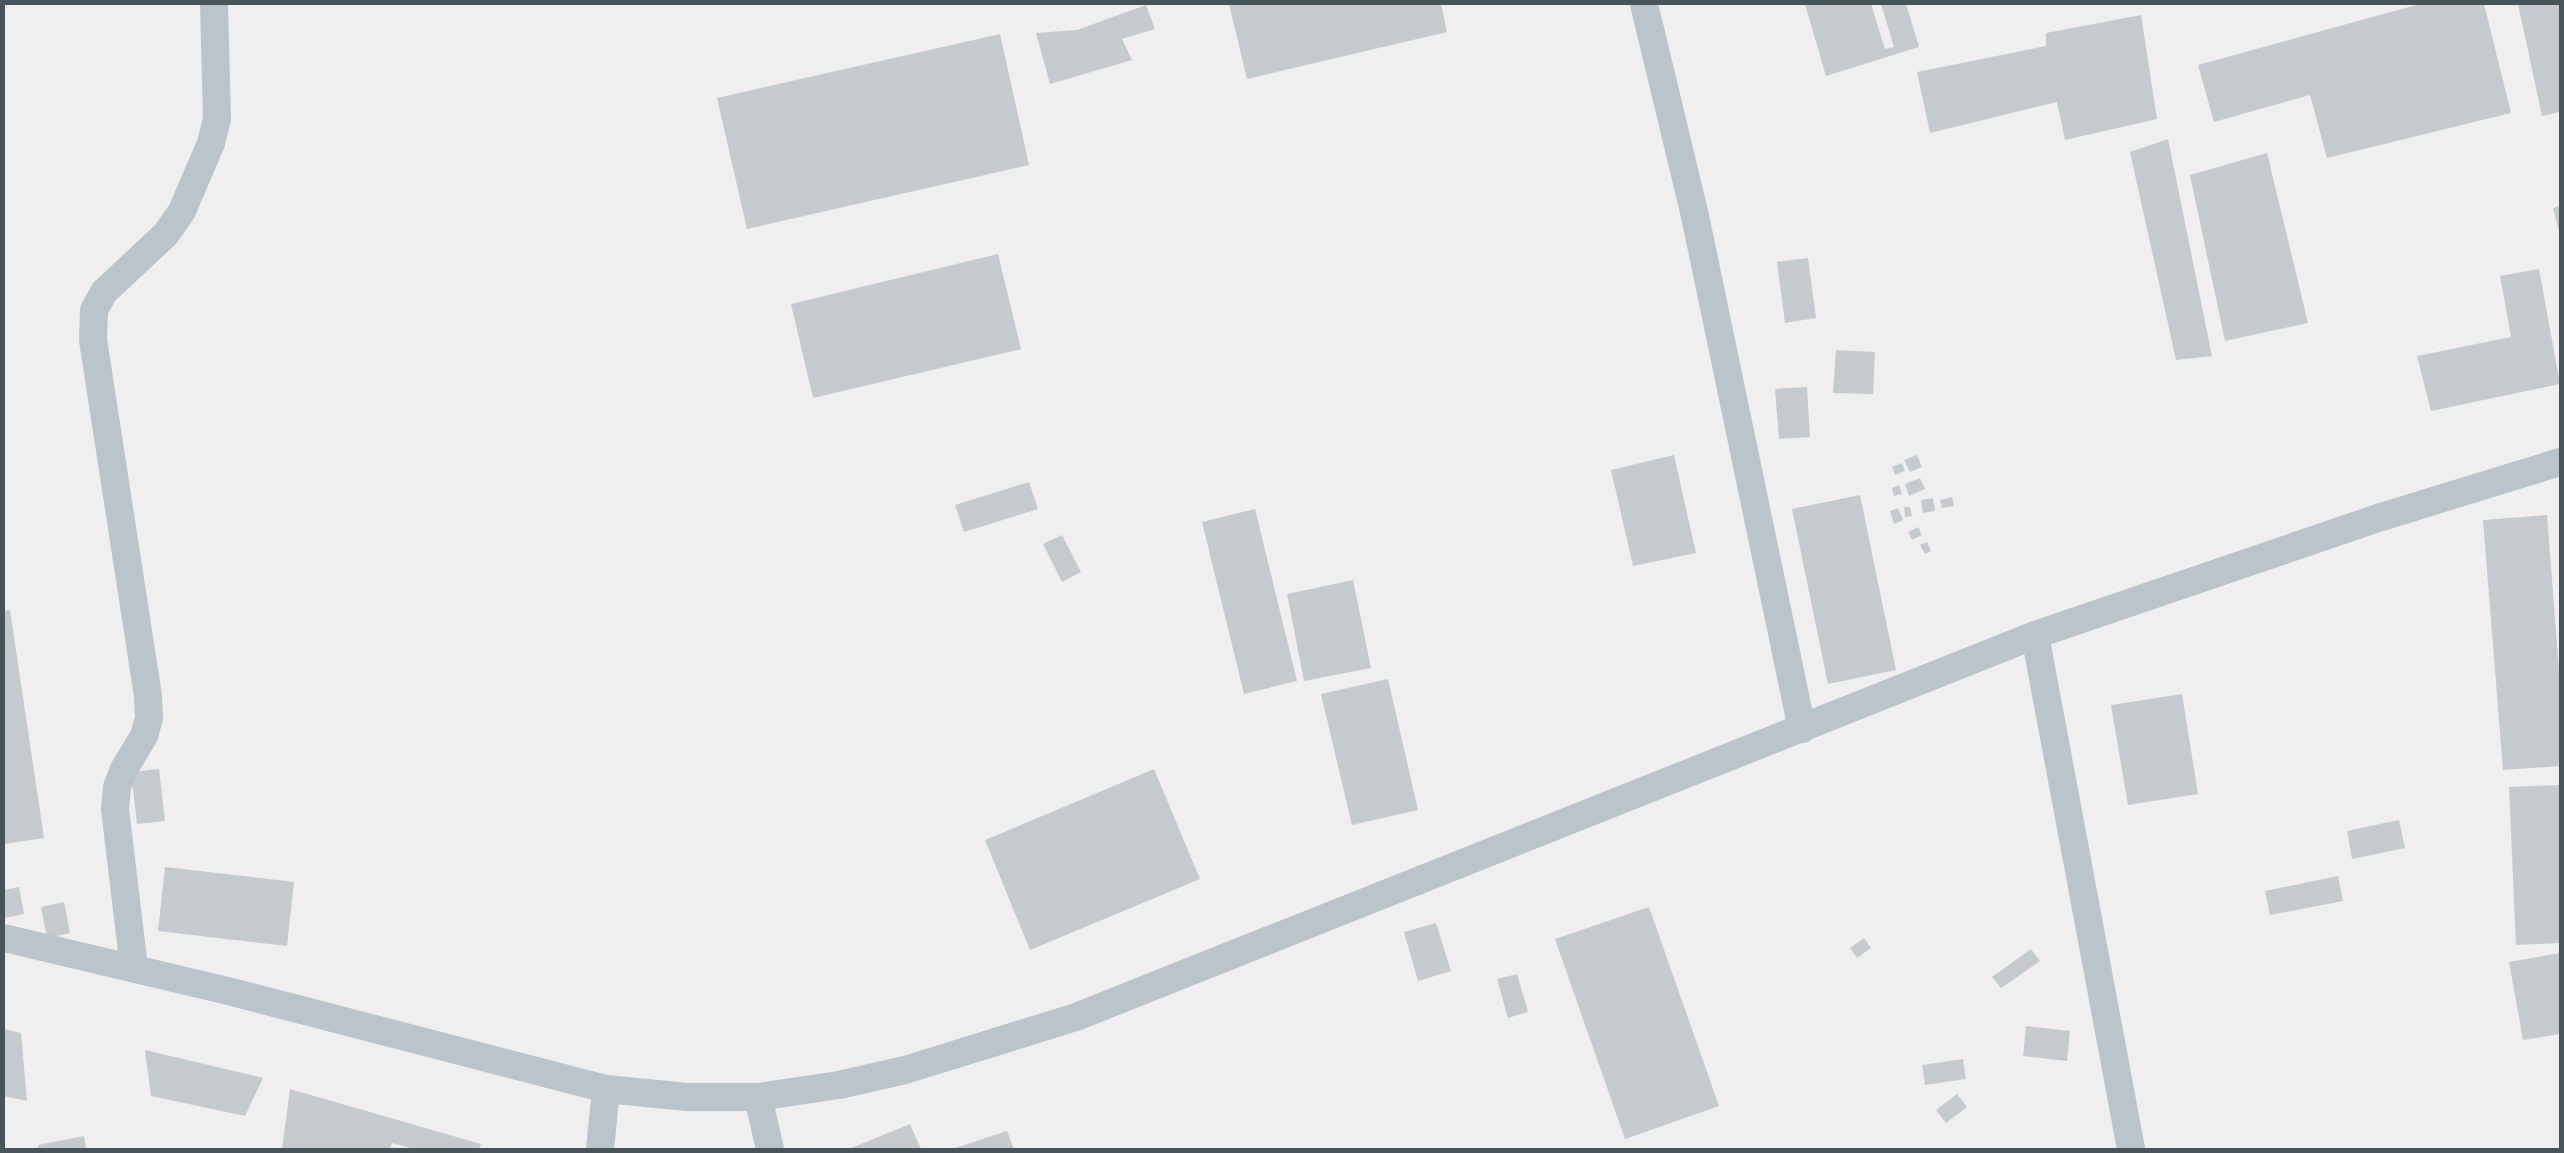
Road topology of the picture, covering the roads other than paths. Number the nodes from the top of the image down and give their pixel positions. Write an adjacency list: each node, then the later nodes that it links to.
1 (214, 4): 7 (street)
2 (1644, 4): 5 (street)
3 (2560, 462): 4 (street)
4 (2035, 635): 5 (street); 12 (street)
5 (1802, 729): 9 (street)
6 (4, 938): 7 (street)
7 (134, 968): 8 (street)
8 (606, 1089): 9 (street); 10 (street)
9 (758, 1096): 11 (street)
10 (600, 1149)
11 (770, 1149)
12 (2131, 1149)

